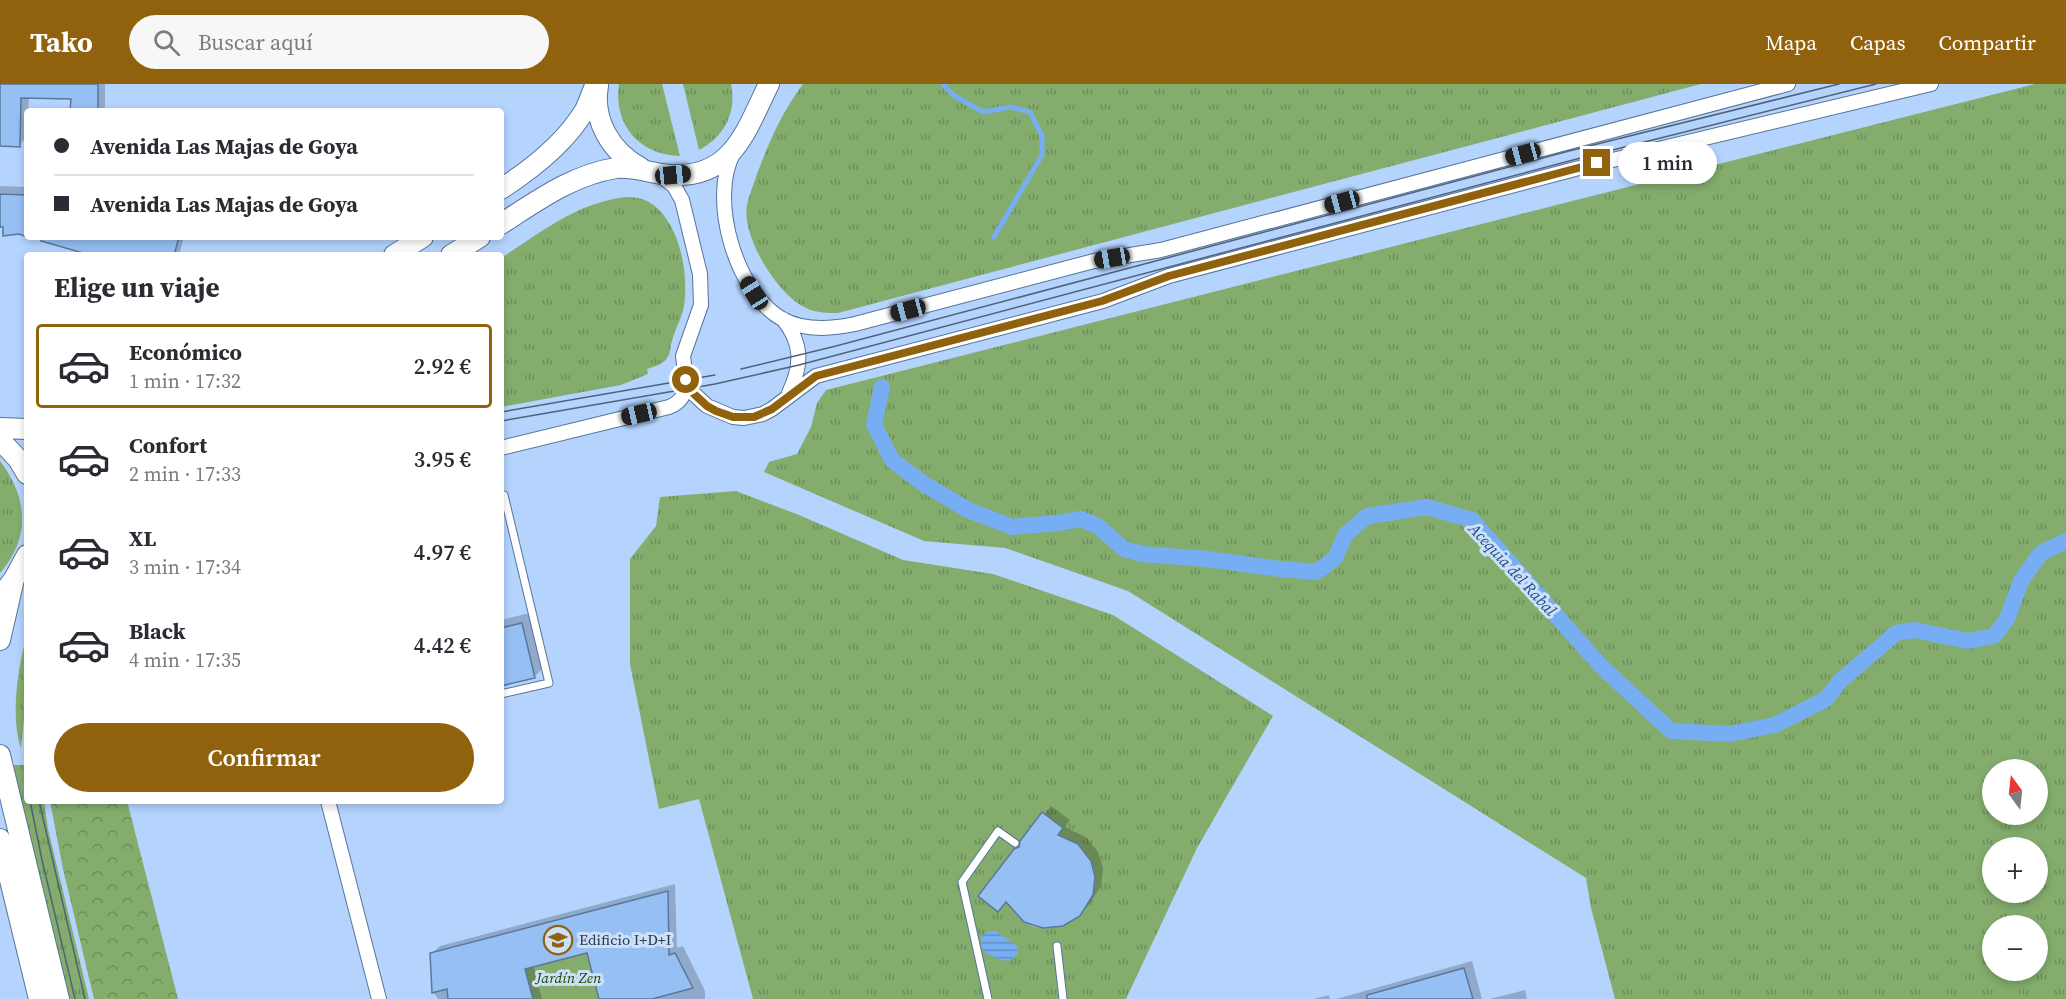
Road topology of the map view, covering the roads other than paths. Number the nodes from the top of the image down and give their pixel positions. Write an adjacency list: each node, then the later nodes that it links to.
1 (597, 84): 8 (main road); 9 (main road)
2 (753, 84): 6 (main road)
3 (769, 84): 6 (main road)
4 (1788, 84): 15 (street)
5 (1930, 84): 17 (street)
6 (752, 118): 7 (main road)
7 (735, 149): 8 (main road); 15 (street)
8 (652, 172): 10 (main road); 16 (street)
9 (504, 187)
10 (504, 222)
11 (418, 240): 13 (main road)
12 (475, 240): 14 (main road)
13 (399, 252)
14 (456, 252)
15 (783, 319): 17 (street)
16 (686, 380): 17 (street); 21 (street)
17 (789, 395)
18 (0, 428): 19 (main road)
19 (24, 429)
20 (0, 440): 22 (main road)
21 (504, 447)
22 (24, 469)
23 (504, 495): 28 (lane)
24 (24, 561): 25 (main road)
25 (14, 579): 26 (main road); 27 (main road)
26 (0, 594)
27 (0, 640)
28 (504, 693)
29 (0, 755): 35 (main road)
30 (329, 804): 36 (street)
31 (0, 839): 34 (main road)
32 (1015, 843): 37 (lane)
33 (1057, 946): 38 (lane)
34 (39, 999)
35 (58, 999)
36 (379, 999)
37 (988, 999)
38 (1063, 999)

